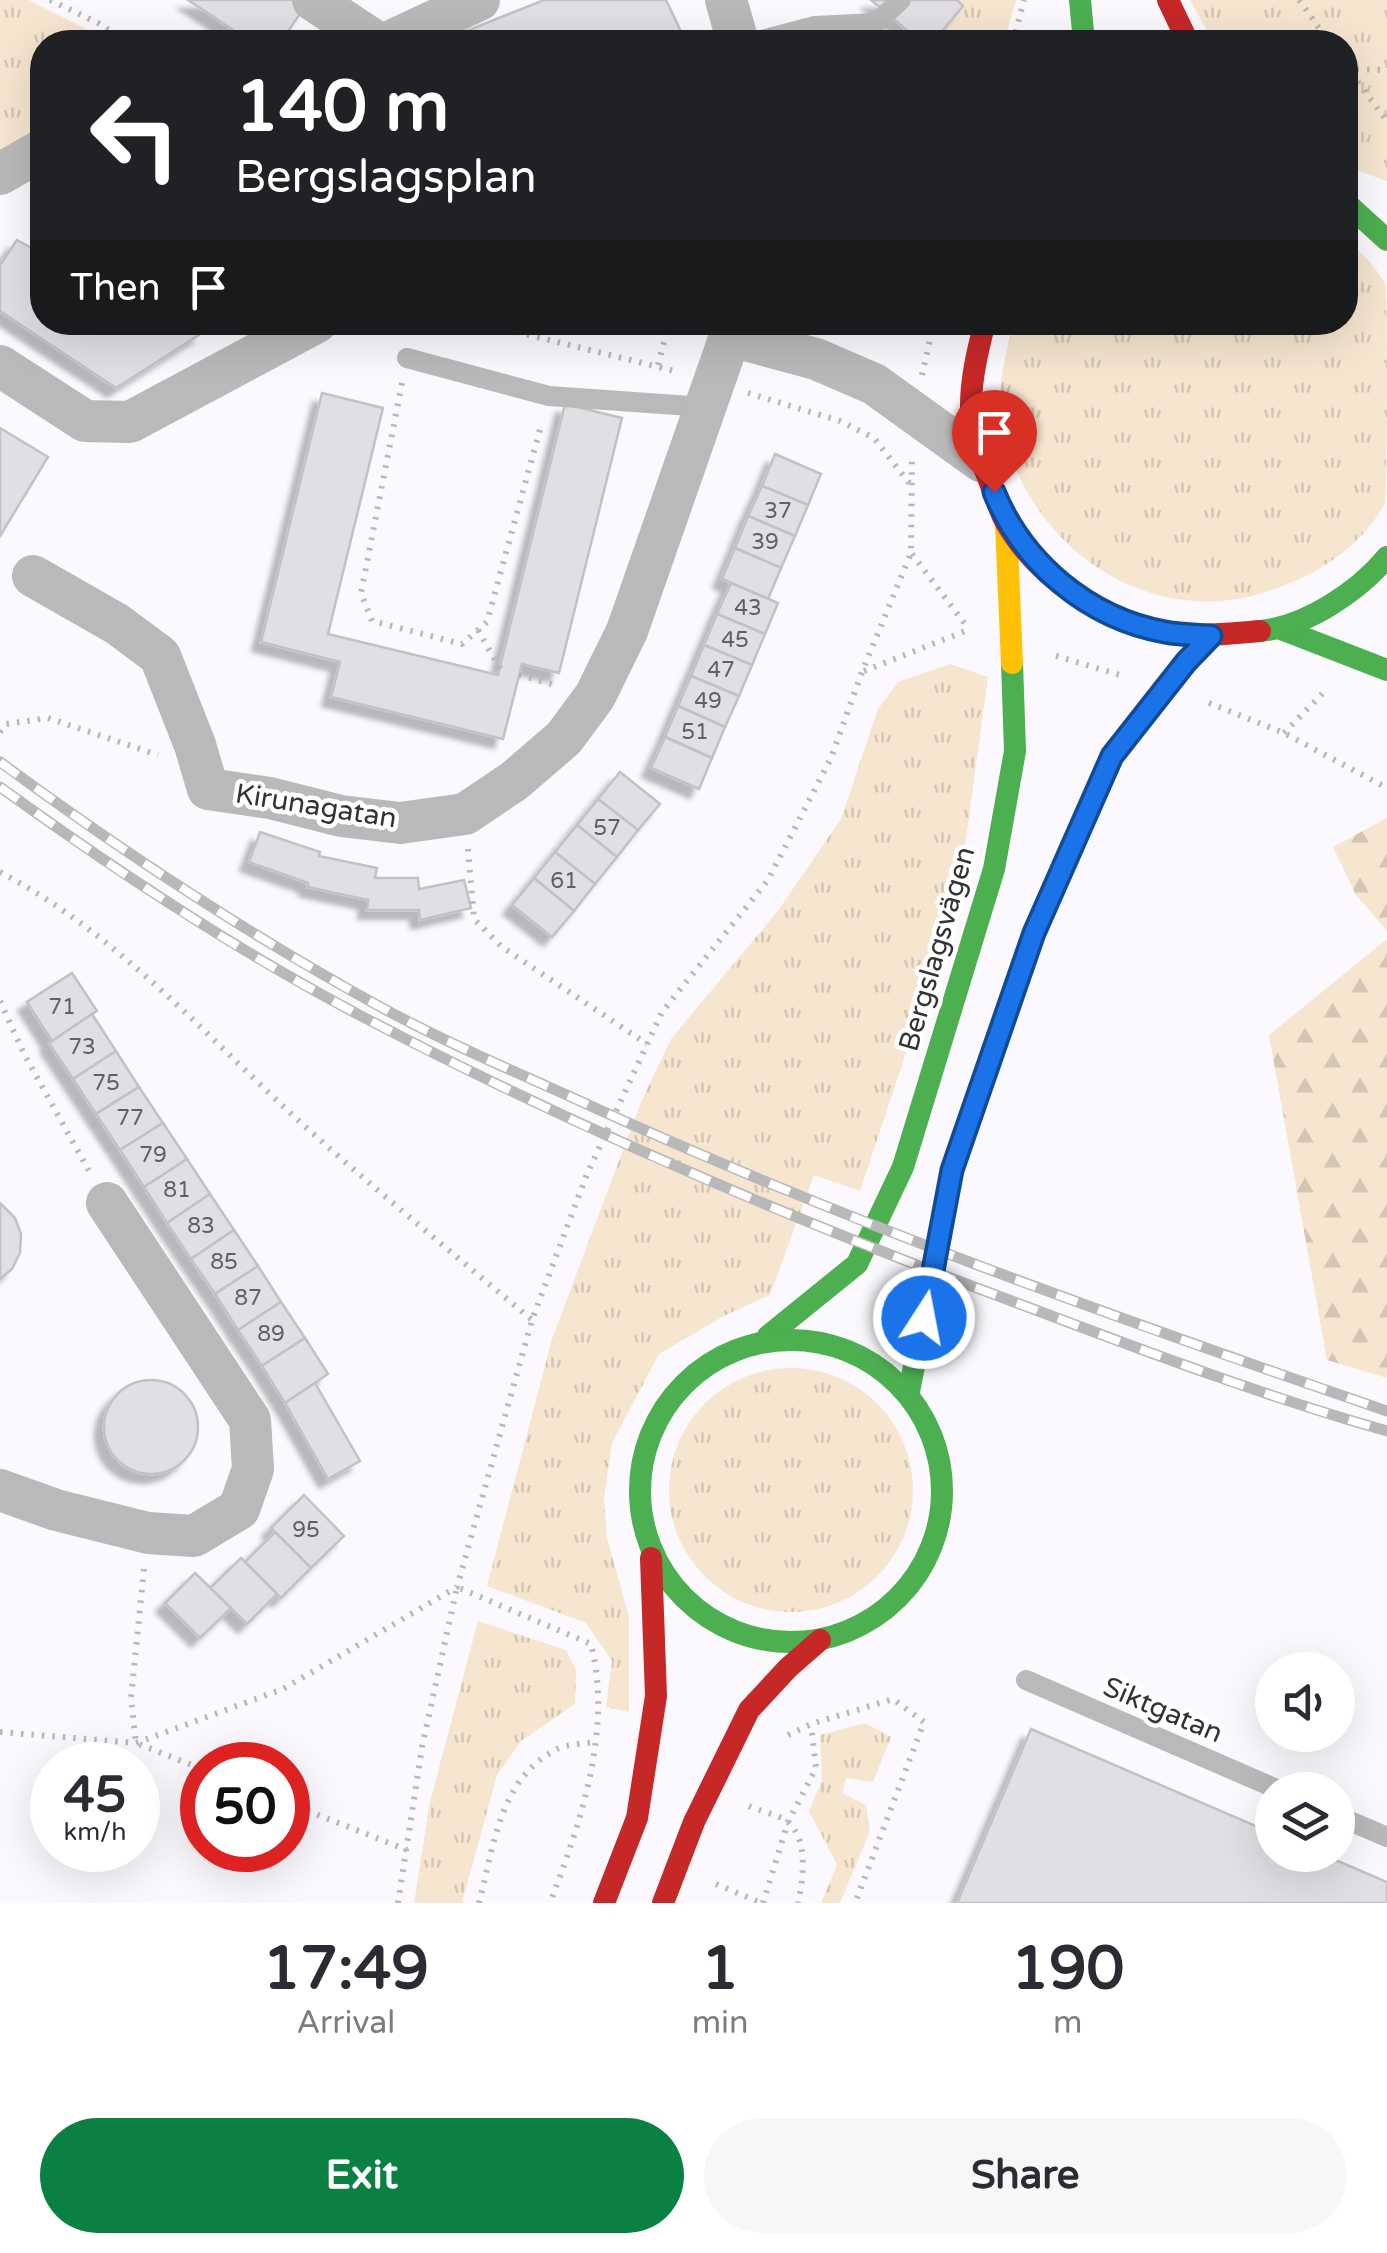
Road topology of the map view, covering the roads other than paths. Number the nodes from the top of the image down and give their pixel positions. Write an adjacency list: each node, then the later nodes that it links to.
1 (313, 0): 7 (street)
2 (478, 0): 8 (street)
3 (726, 0): 9 (street)
4 (901, 0): 10 (lane)
5 (1080, 0): 11 (main road)
6 (1168, 0): 12 (main road)
7 (358, 30)
8 (414, 30)
9 (735, 30)
10 (800, 30)
11 (1083, 30)
12 (1182, 30)
13 (30, 157): 14 (street)
14 (0, 174)
15 (1358, 207): 17 (main road)
16 (1358, 213): 18 (main road)
17 (1387, 216)
18 (1387, 240)
19 (292, 335): 24 (street)
20 (731, 335): 25 (street, Kirunagatan)
21 (750, 335): 26 (street, Kirunagatan)
22 (981, 335): 26 (main road)
23 (407, 358): 25 (lane)
24 (0, 366)
25 (704, 407): 29 (street, Kirunagatan)
26 (981, 461): 27 (main road)
27 (1006, 523): 31 (main road); 34 (main road, Bergslagsvägen)
28 (1387, 557): 30 (main road)
29 (33, 576)
30 (1281, 629): 31 (main road); 32 (main road)
31 (1211, 636): 35 (main road)
32 (1387, 670)
33 (107, 1203): 36 (street)
34 (768, 1336): 35 (main road); 37 (main road)
35 (909, 1392): 38 (main road)
36 (0, 1490)
37 (651, 1558): 38 (main road); 43 (main road)
38 (820, 1640): 44 (main road)
39 (1026, 1680): 40 (lane, Siktgatan)
40 (1255, 1780)
41 (1355, 1823): 42 (lane)
42 (1387, 1837)
43 (604, 1903)
44 (663, 1903)

